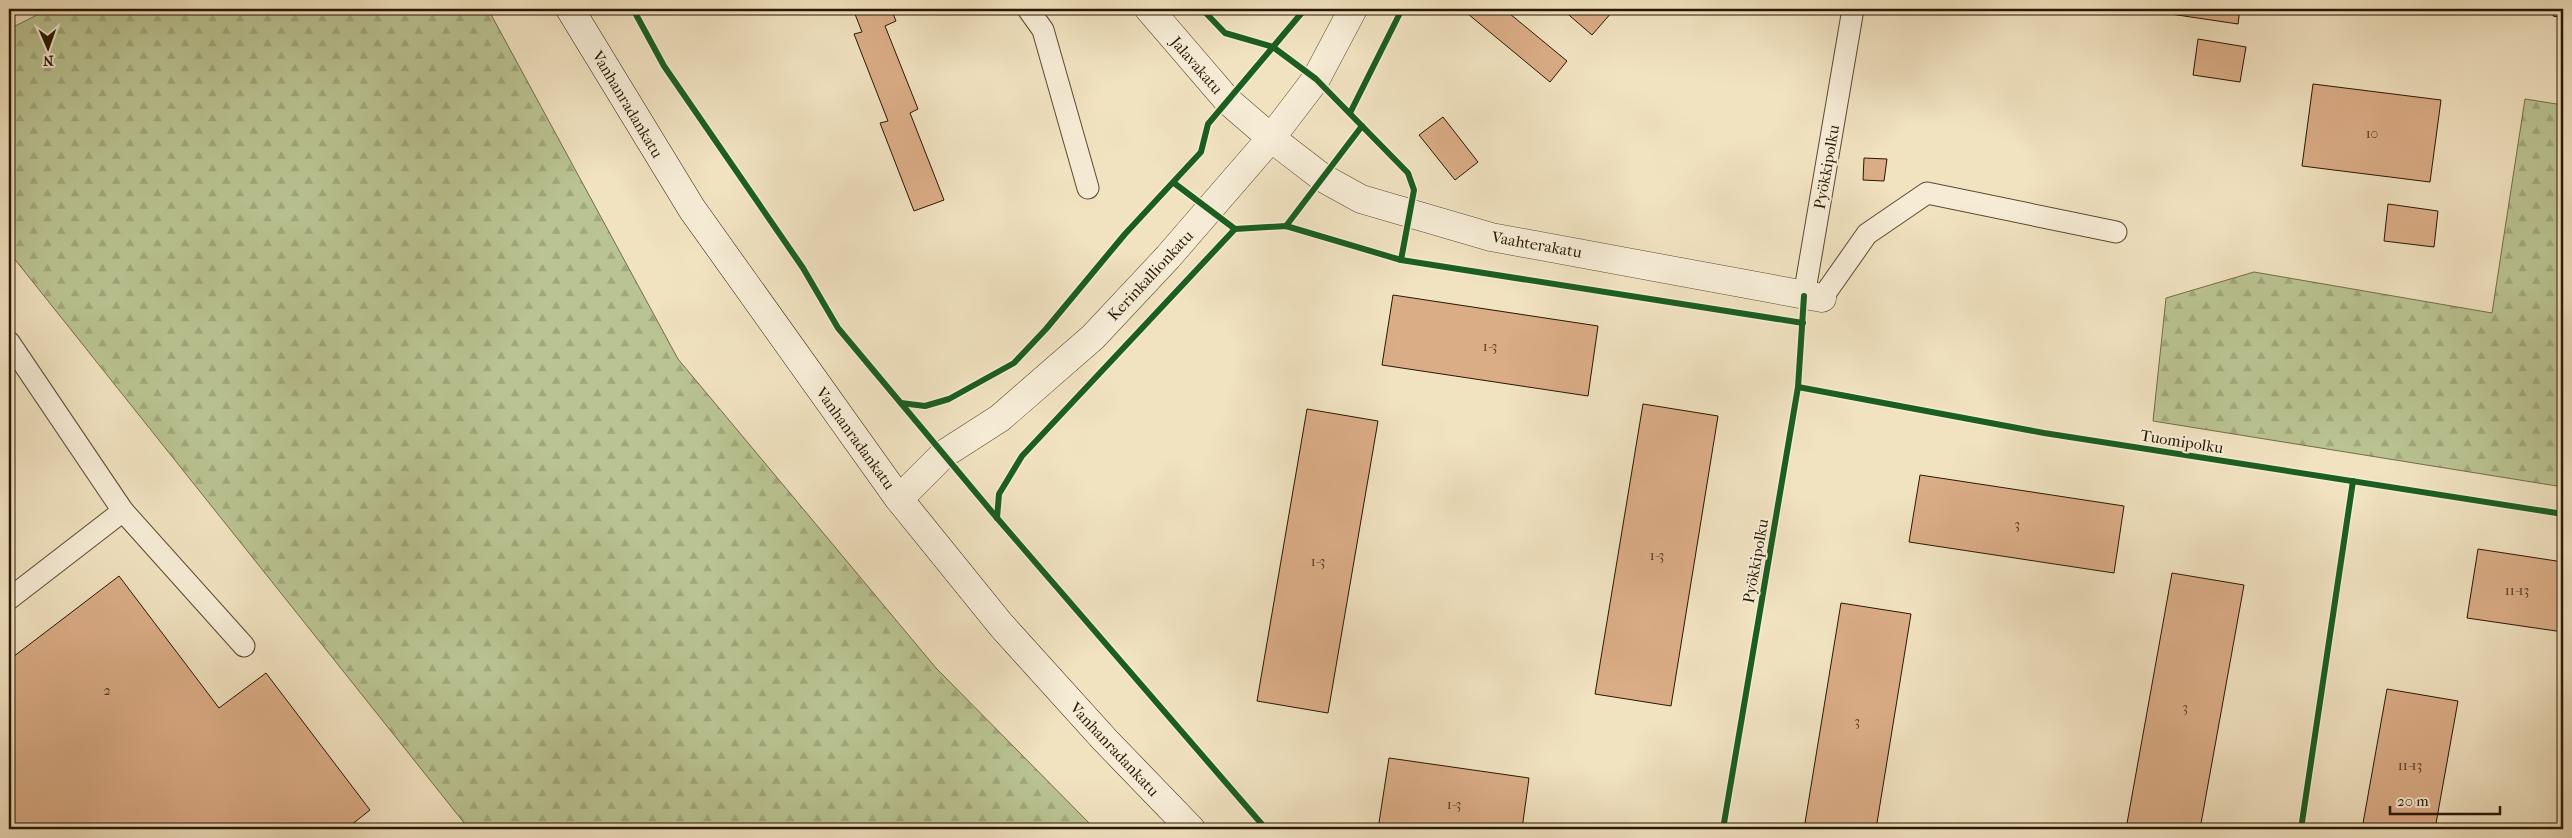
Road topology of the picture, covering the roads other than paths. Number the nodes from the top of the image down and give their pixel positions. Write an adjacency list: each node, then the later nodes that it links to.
1 (570, 9): 11 (street, Vanhanradankatu)
2 (1028, 9): 7 (lane)
3 (1149, 9): 6 (street, Jalavakatu)
4 (1353, 9): 6 (street, Kerinkallionkatu)
5 (1853, 9): 9 (lane, Pyökkipolku)
6 (1271, 138): 9 (street, Vaahterakatu); 11 (street, Kerinkallionkatu)
7 (1088, 188)
8 (2116, 232): 9 (lane)
9 (1813, 297)
10 (9, 342): 12 (lane)
11 (899, 499): 15 (street, Vanhanradankatu)
12 (123, 511): 13 (lane); 14 (lane)
13 (9, 599)
14 (244, 646)
15 (1191, 829)

